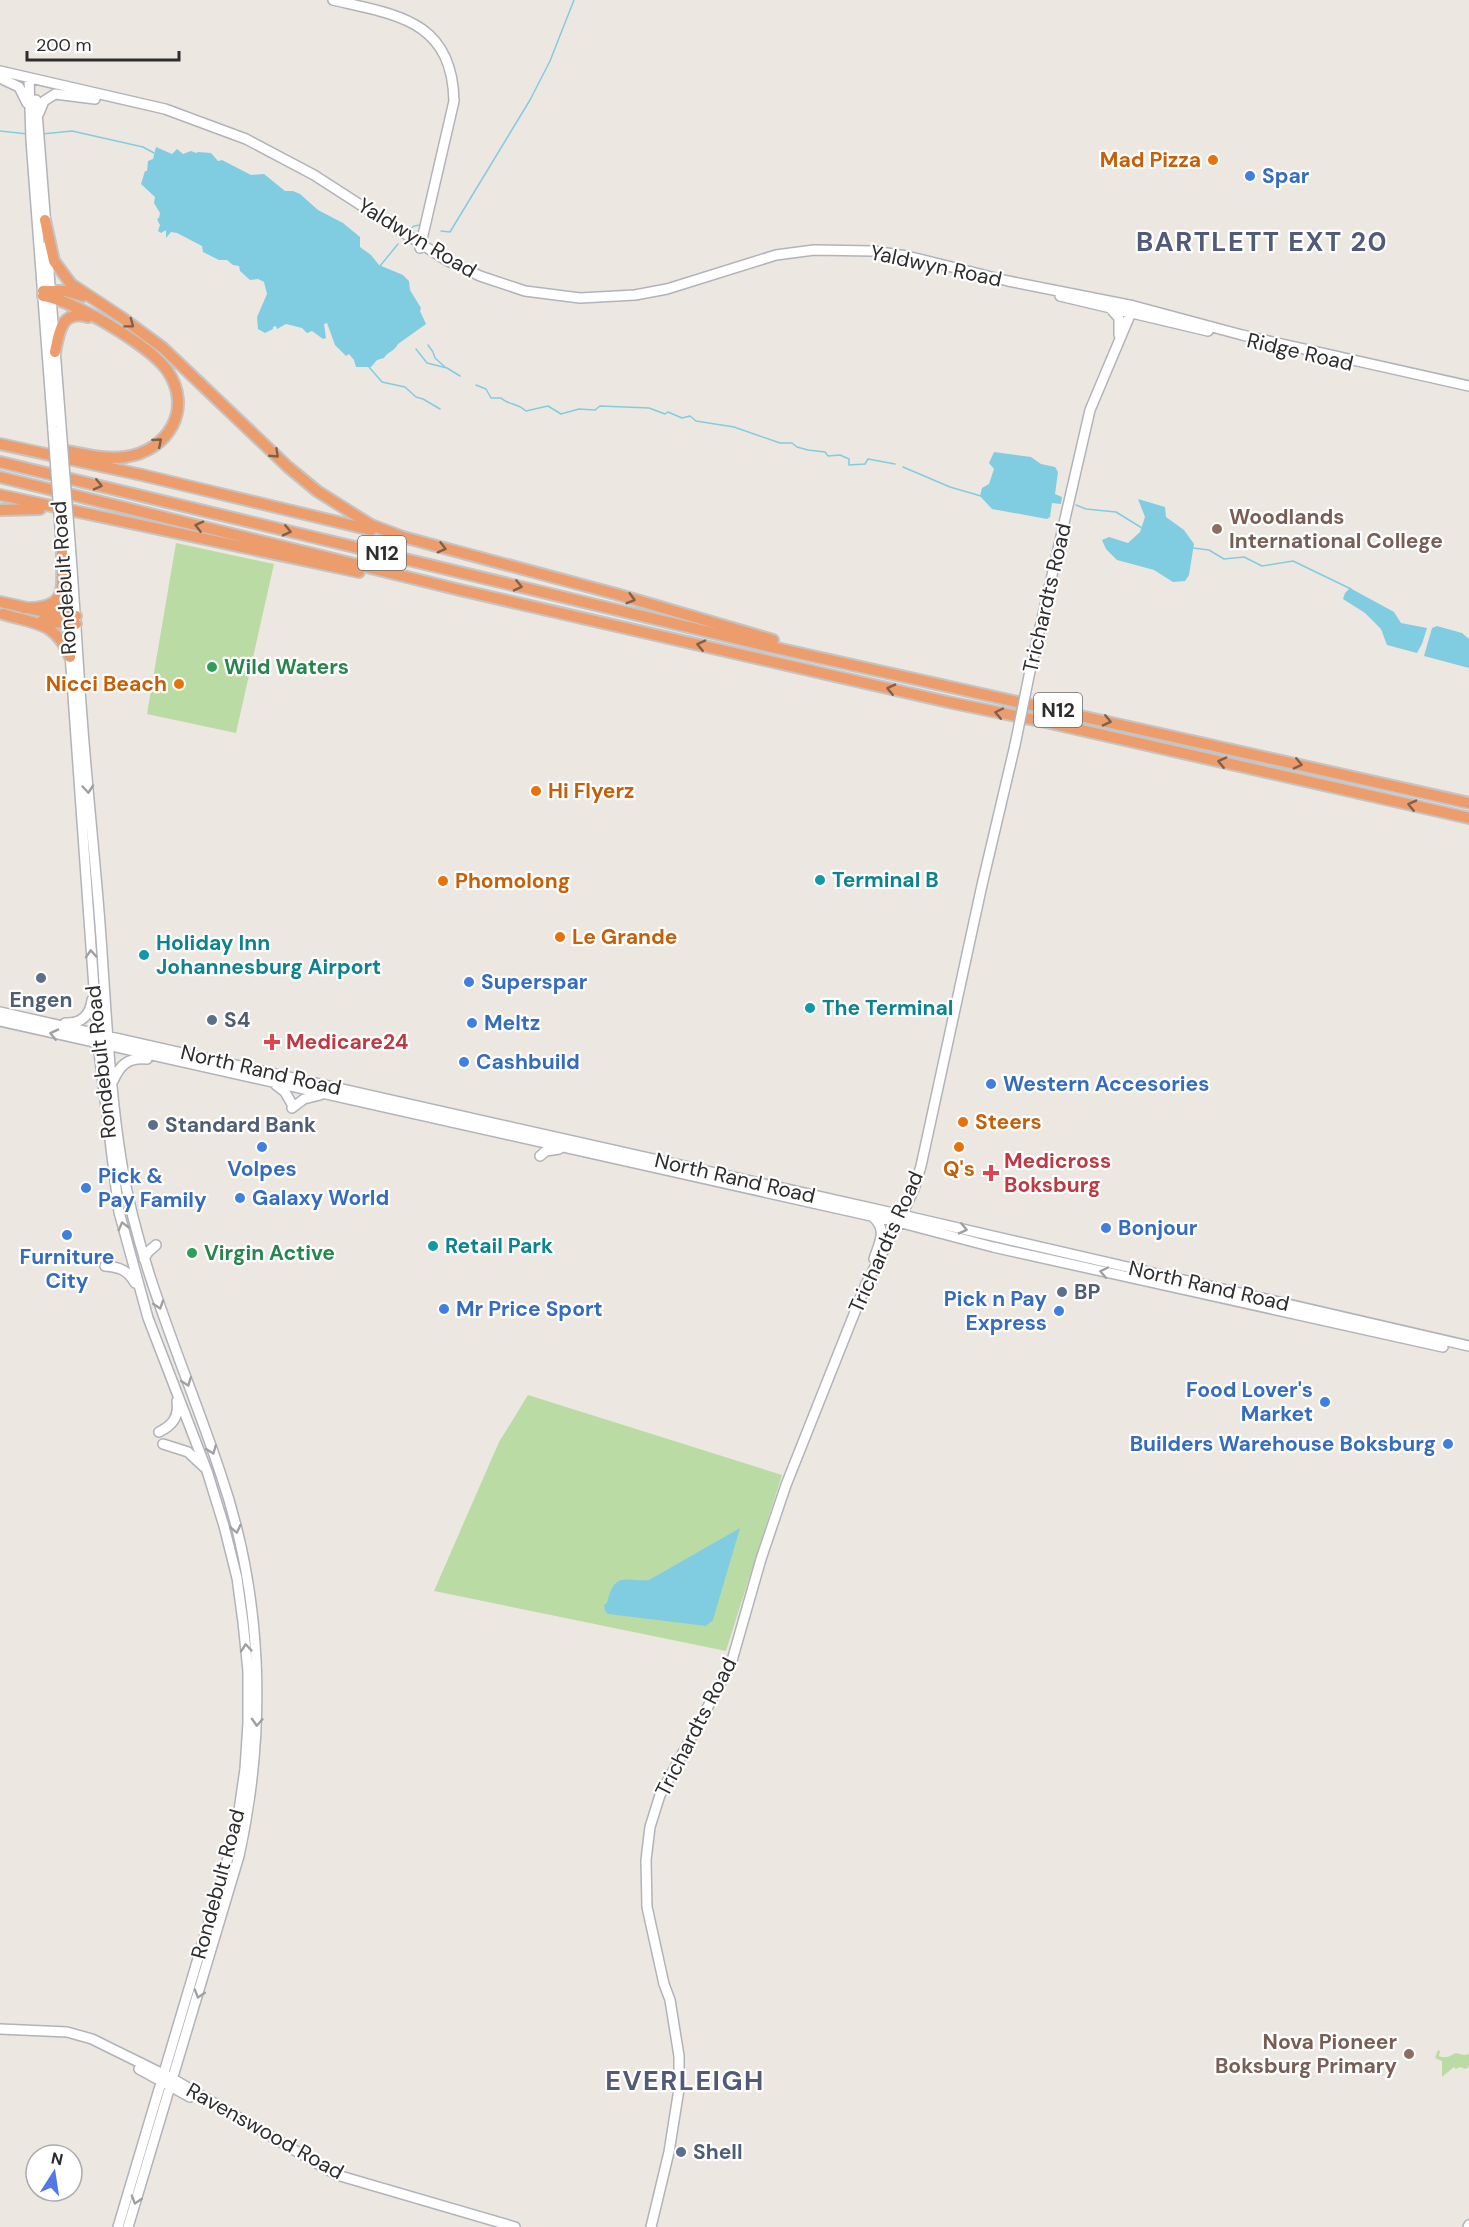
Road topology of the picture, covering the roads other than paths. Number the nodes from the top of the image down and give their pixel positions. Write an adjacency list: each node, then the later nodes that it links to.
1 (333, 0): 9 (main road)
2 (0, 71): 4 (main road, Yaldwyn Road)
3 (0, 76): 4 (main road, Yaldwyn Road); 6 (main road)
4 (32, 81): 5 (main road, Yaldwyn Road); 6 (main road, Rondebult Road); 10 (main road, Yaldwyn Road)
5 (95, 99): 6 (main road); 11 (main road, Yaldwyn Road)
6 (34, 122): 7 (main road, Rondebult Road)
7 (35, 139): 8 (main road, Rondebult Road); 12 (main road, Rondebult Road)
8 (45, 220): 12 (main road, Rondebult Road); 13 (highway)
9 (427, 225): 10 (main road); 11 (main road)
10 (408, 236): 11 (main road, Yaldwyn Road)
11 (421, 247): 14 (main road, Yaldwyn Road); 15 (main road, Yaldwyn Road)
12 (47, 294): 13 (highway); 17 (highway); 20 (main road, Rondebult Road); 22 (main road, Rondebult Road)
13 (102, 305): 29 (highway, one-way to 29)
14 (1108, 308): 15 (main road, Yaldwyn Road); 19 (main road)
15 (1132, 309): 16 (main road, Ridge Road); 18 (main road, Trichardts Road); 21 (main road, Ridge Road)
16 (1158, 319): 18 (main road); 21 (main road, Ridge Road)
17 (102, 322): 20 (highway); 23 (highway, one-way to 17)
18 (1125, 326): 19 (main road, Trichardts Road)
19 (1119, 340): 57 (main road, Trichardts Road, bridge)
20 (55, 352): 22 (main road, Rondebult Road)
21 (1469, 388)
22 (57, 428): 30 (main road, Rondebult Road, bridge)
23 (0, 442): 29 (highway)
24 (0, 462): 37 (highway, N12, one-way to 37)
25 (0, 477): 31 (highway, N12, one-way to 25)
26 (0, 495): 28 (highway)
27 (0, 510): 28 (highway)
28 (91, 515): 31 (highway)
29 (403, 537): 37 (highway, one-way to 37)
30 (64, 545): 33 (highway); 35 (main road, Rondebult Road)
31 (460, 590): 39 (highway, N12, one-way to 31)
32 (0, 602): 33 (highway)
33 (24, 608): 35 (highway)
34 (1, 614): 35 (highway); 36 (highway)
35 (72, 620): 36 (main road, Rondebult Road); 41 (main road, Rondebult Road, one-way to 41)
36 (69, 657): 40 (main road, Rondebult Road, one-way to 36)
37 (999, 696): 38 (highway, N12, one-way to 38)
38 (1469, 804)
39 (1469, 818)
40 (93, 990): 44 (main road); 46 (main road, Rondebult Road)
41 (104, 1002): 45 (main road, Rondebult Road); 47 (main road)
42 (0, 1012): 44 (main road, North Rand Road)
43 (0, 1021): 46 (main road, North Rand Road, one-way to 43)
44 (45, 1022): 46 (main road, North Rand Road)
45 (108, 1036): 46 (main road, North Rand Road); 47 (main road, North Rand Road); 48 (main road, Rondebult Road)
46 (97, 1038): 48 (main road, North Rand Road); 62 (main road, Rondebult Road, one-way to 46)
47 (130, 1040): 55 (main road, North Rand Road)
48 (108, 1046): 49 (main road, North Rand Road); 50 (main road, Rondebult Road)
49 (171, 1060): 50 (main road); 51 (main road, North Rand Road)
50 (112, 1083): 59 (main road, Rondebult Road)
51 (273, 1083): 52 (main road, North Rand Road); 52 (main road)
52 (323, 1095): 53 (main road, North Rand Road)
53 (564, 1148): 54 (main road); 55 (main road, North Rand Road)
54 (540, 1156)
55 (687, 1171): 56 (main road, North Rand Road); 57 (main road, North Rand Road)
56 (873, 1217): 57 (main road, North Rand Road); 61 (main road)
57 (900, 1219): 61 (main road, Trichardts Road); 63 (main road, North Rand Road, one-way to 63); 64 (main road, North Rand Road, one-way to 57)
58 (156, 1245): 59 (main road)
59 (144, 1259): 74 (main road, Rondebult Road, one-way to 74)
60 (105, 1266): 62 (main road)
61 (866, 1284): 69 (main road, Trichardts Road)
62 (142, 1296): 65 (main road, Rondebult Road)
63 (1469, 1346)
64 (1469, 1353)
65 (176, 1393): 66 (main road); 68 (main road, Rondebult Road)
66 (159, 1432)
67 (163, 1444): 68 (main road)
68 (207, 1471): 72 (main road, Rondebult Road, one-way to 68)
69 (664, 1984): 82 (main road, Trichardts Road); 83 (main road, Trichardts Road)
70 (0, 2030): 71 (main road, Ravenswood Road)
71 (55, 2032): 73 (main road, Ravenswood Road); 74 (main road, Ravenswood Road)
72 (172, 2052): 73 (main road); 74 (main road, Rondebult Road)
73 (148, 2067): 74 (main road, Ravenswood Road)
74 (168, 2081): 75 (main road, Ravenswood Road); 76 (main road, Rondebult Road); 77 (main road, Ravenswood Road); 78 (main road, Rondebult Road)
75 (188, 2095): 76 (main road); 77 (main road, Ravenswood Road)
76 (165, 2106): 79 (main road, Rondebult Road, one-way to 79)
77 (259, 2134): 80 (main road, Ravenswood Road); 81 (main road, Ravenswood Road)
78 (118, 2227)
79 (128, 2227)
80 (499, 2227)
81 (515, 2227)
82 (646, 2227)
83 (651, 2227)

